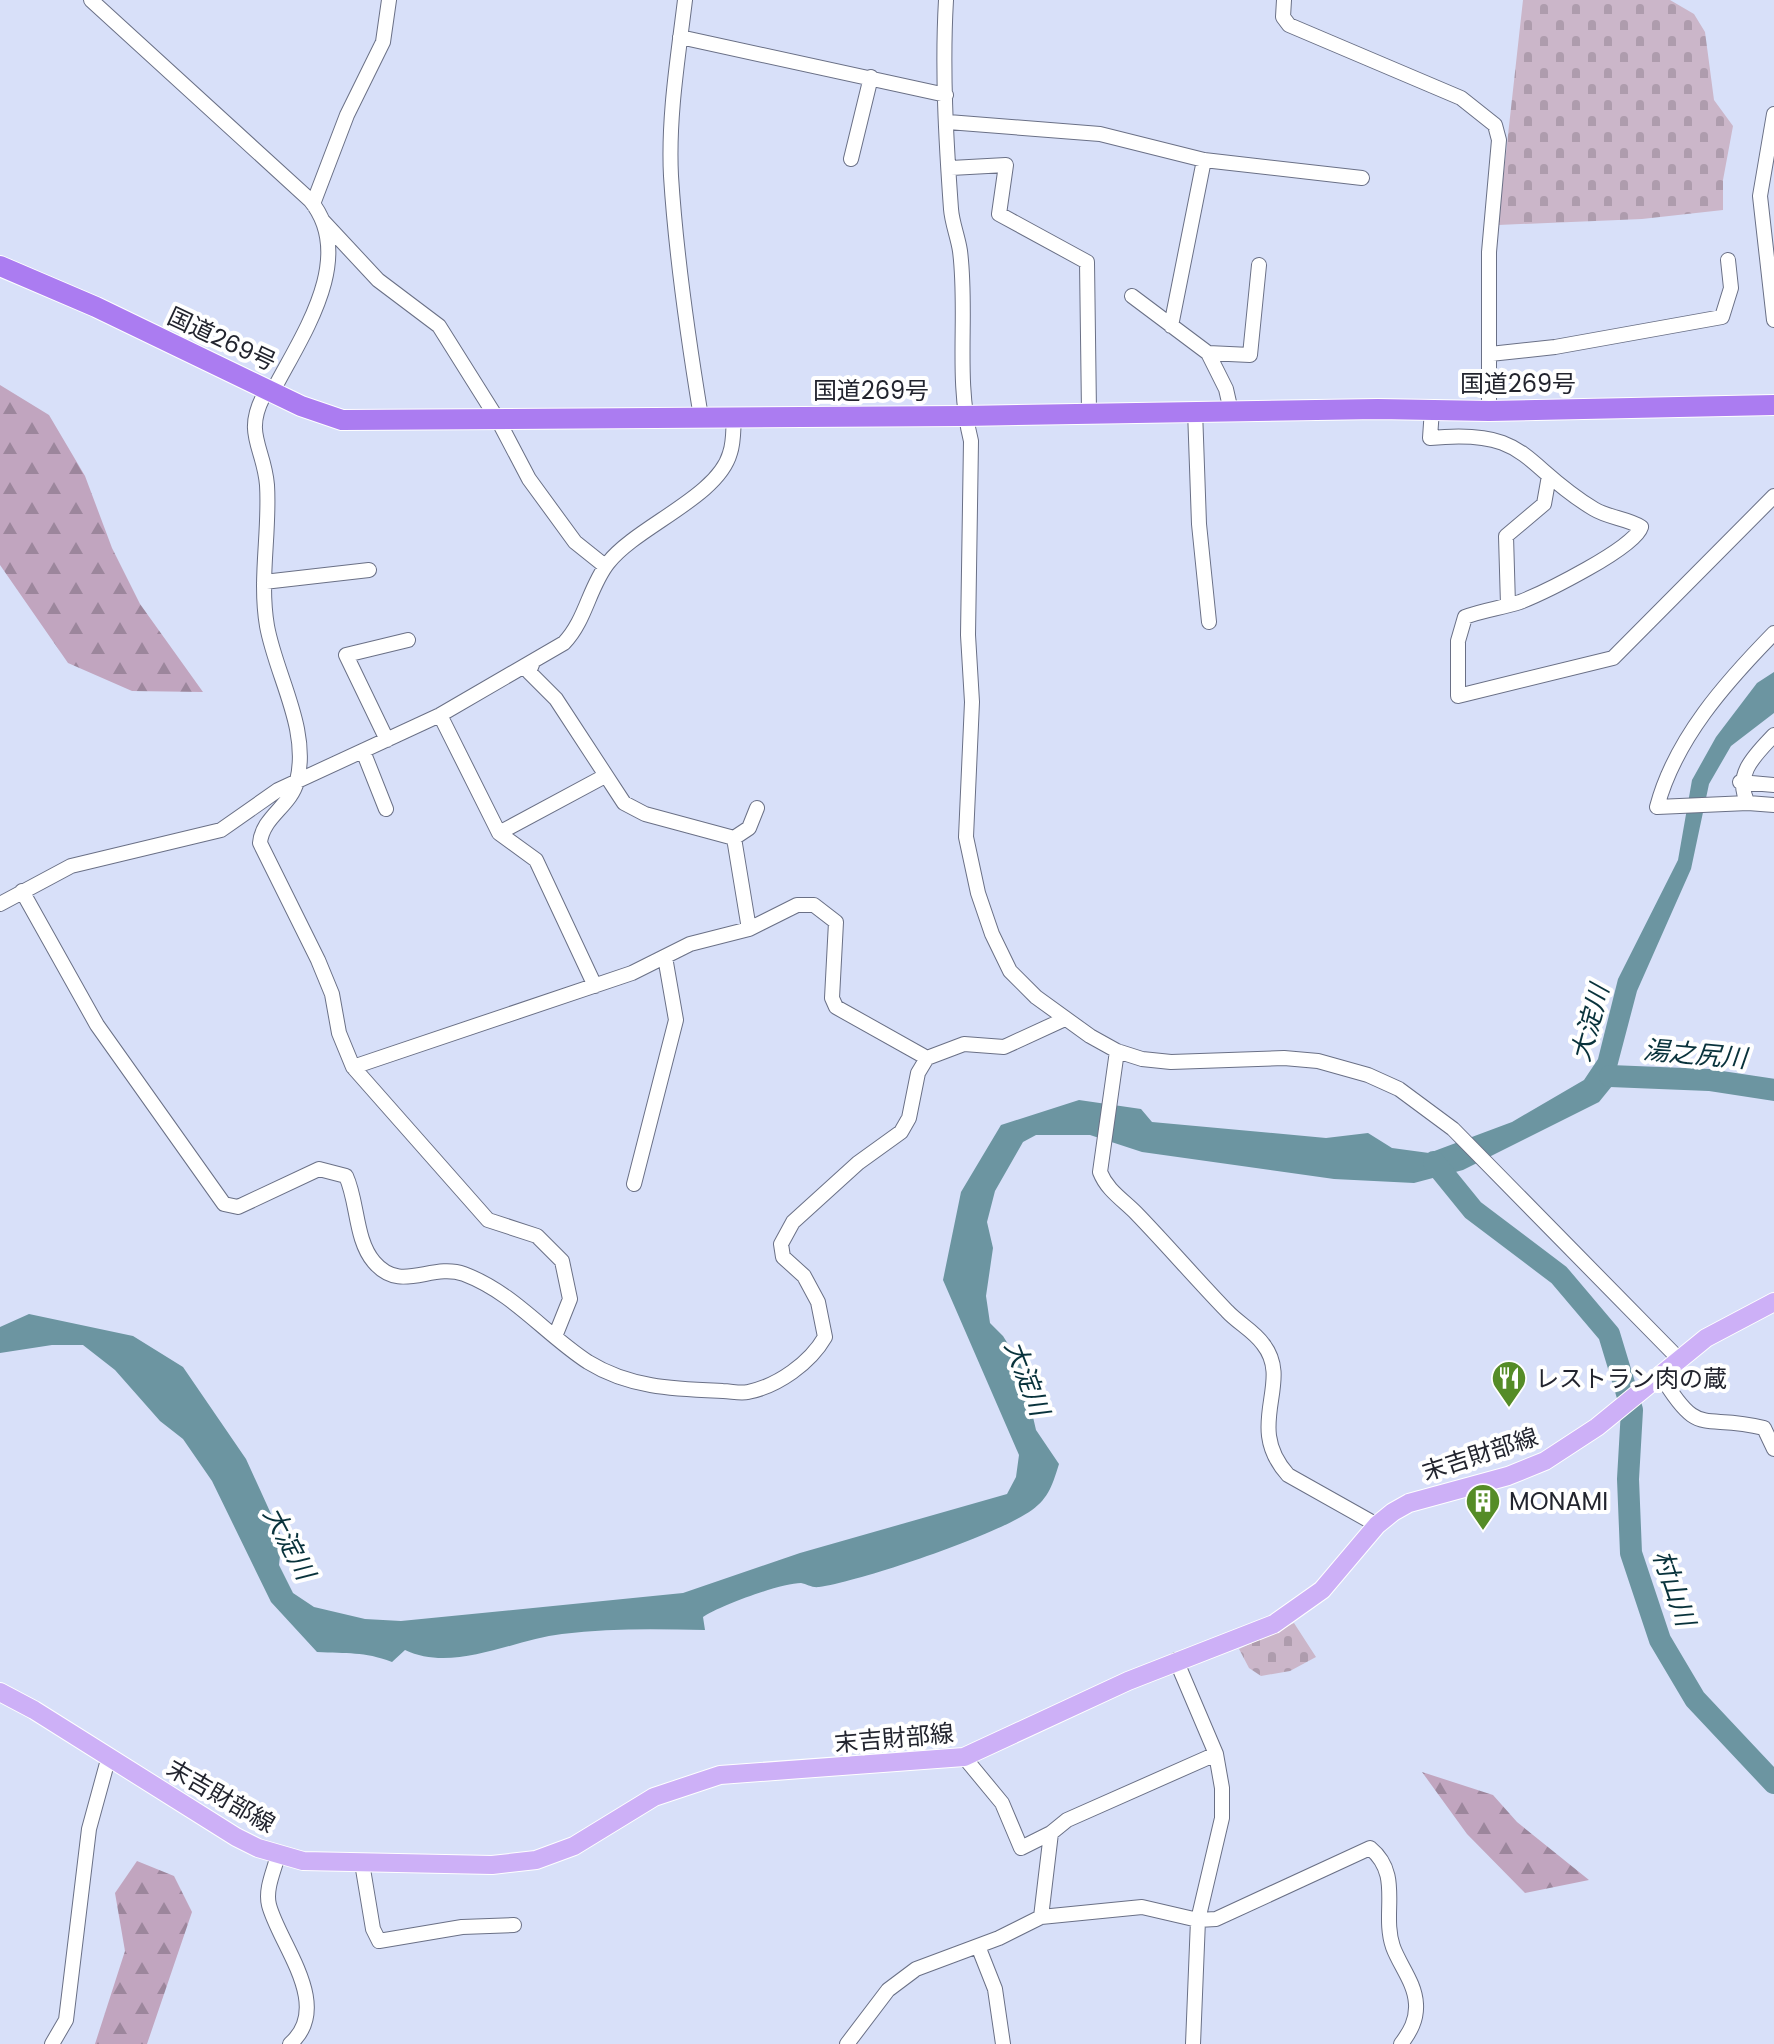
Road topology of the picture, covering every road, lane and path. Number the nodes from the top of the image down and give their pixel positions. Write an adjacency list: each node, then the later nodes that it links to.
1 (91, 0): 15 (street)
2 (389, 0): 15 (street)
3 (685, 0): 6 (street)
4 (946, 0): 8 (street)
5 (1284, 0): 23 (street)
6 (680, 37): 7 (street); 32 (street)
7 (871, 77): 8 (street); 11 (street)
8 (946, 95): 10 (street)
9 (1774, 114): 20 (street)
10 (948, 122): 12 (street); 13 (street)
11 (851, 159)
12 (1204, 160): 14 (street); 21 (street)
13 (951, 168): 30 (street); 31 (street)
14 (1362, 178)
15 (316, 210): 24 (street); 34 (street)
16 (1728, 260): 23 (street)
17 (1259, 265): 22 (street)
18 (0, 266): 24 (highway, 国道269号)
19 (1132, 296): 21 (street)
20 (1774, 320)
21 (1171, 326): 22 (street)
22 (1208, 353): 28 (street)
23 (1490, 354): 29 (street)
24 (273, 391): 34 (highway, 国道269号); 39 (street)
25 (1774, 405): 29 (highway, 国道269号)
26 (1432, 409): 28 (highway, 国道269号); 29 (highway, 国道269号); 35 (street)
27 (1195, 410): 28 (highway, 国道269号); 30 (highway, 国道269号); 41 (street)
28 (1231, 411)
29 (1489, 411)
30 (1089, 412): 31 (highway, 国道269号)
31 (964, 416): 33 (highway, 国道269号); 64 (street)
32 (701, 417): 33 (highway, 国道269号); 34 (highway, 国道269号)
33 (734, 417): 37 (street)
34 (498, 420): 37 (street)
35 (1549, 476): 40 (street); 40 (street)
36 (1774, 496): 40 (street)
37 (605, 566): 44 (street)
38 (369, 570): 39 (street)
39 (264, 582): 51 (street)
40 (1508, 605)
41 (1209, 622)
42 (1774, 633): 53 (street)
43 (408, 640): 47 (street)
44 (533, 662): 45 (street); 49 (street)
45 (440, 715): 47 (street); 57 (street)
46 (1774, 735): 50 (street)
47 (387, 740): 48 (street)
48 (363, 751): 51 (street); 56 (street)
49 (605, 776): 57 (street); 58 (street)
50 (1740, 782): 52 (street); 53 (street)
51 (297, 783): 59 (street); 67 (street)
52 (1774, 785)
53 (1744, 803): 54 (street)
54 (1774, 805)
55 (757, 808): 58 (street)
56 (386, 809)
57 (499, 833): 63 (street)
58 (734, 838): 61 (street)
59 (22, 891): 60 (street); 70 (street)
60 (0, 904)
61 (749, 929): 62 (street); 66 (street)
62 (665, 957): 63 (street); 68 (street)
63 (595, 986): 67 (street)
64 (1065, 1019): 65 (street); 66 (street)
65 (1117, 1051): 71 (street); 74 (street)
66 (927, 1058): 70 (street)
67 (353, 1067): 70 (street)
68 (634, 1184)
69 (1774, 1302): 71 (main road, 末吉財部線)
70 (556, 1334)
71 (1678, 1358): 72 (main road, 末吉財部線)
72 (1660, 1374): 73 (street); 74 (main road, 末吉財部線)
73 (1774, 1449)
74 (1377, 1525): 75 (main road, 末吉財部線)
75 (1176, 1660): 77 (street); 79 (main road, 末吉財部線)
76 (0, 1692): 78 (main road, 末吉財部線)
77 (1216, 1754): 80 (street); 84 (street)
78 (109, 1756): 81 (main road, 末吉財部線); 87 (street)
79 (964, 1757): 80 (street); 82 (main road, 末吉財部線)
80 (1051, 1833): 83 (street)
81 (278, 1855): 82 (main road, 末吉財部線); 88 (street)
82 (362, 1863): 85 (street)
83 (1041, 1917): 84 (street); 86 (street)
84 (1198, 1920): 91 (street); 92 (street)
85 (514, 1925)
86 (978, 1946): 89 (street); 90 (street)
87 (52, 2044)
88 (290, 2044)
89 (847, 2044)
90 (1003, 2044)
91 (1193, 2044)
92 (1401, 2044)

